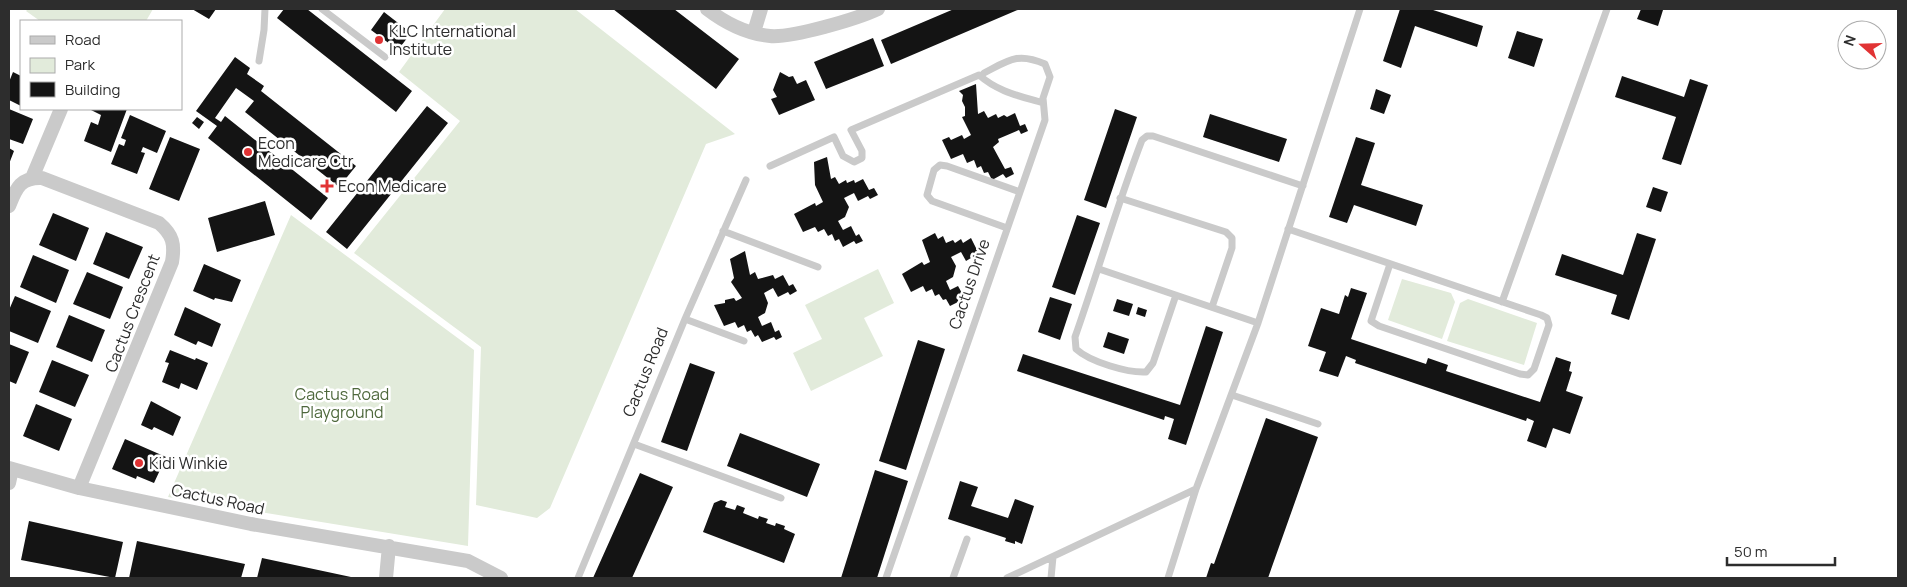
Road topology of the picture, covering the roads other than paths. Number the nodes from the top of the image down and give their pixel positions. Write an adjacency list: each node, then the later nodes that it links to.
1 (265, 9): 10 (lane)
2 (322, 9): 9 (lane)
3 (707, 9): 8 (street)
4 (761, 9): 8 (street)
5 (878, 9): 8 (street)
6 (1360, 9): 17 (lane)
7 (1606, 9): 28 (lane)
8 (754, 32)
9 (385, 57)
10 (259, 61)
11 (982, 74): 12 (lane); 12 (lane, Cactus Drive); 14 (lane)
12 (1043, 103): 18 (lane, Cactus Drive)
13 (61, 110): 15 (street)
14 (770, 166)
15 (32, 178): 20 (street); 37 (street, Cactus Crescent)
16 (746, 180): 23 (lane, Cactus Road)
17 (1303, 186): 19 (lane); 22 (lane)
18 (1020, 192): 21 (lane, Cactus Drive); 21 (lane)
19 (1120, 198): 26 (lane); 29 (lane)
20 (9, 206)
21 (1007, 228): 46 (lane, Cactus Drive)
22 (1288, 229): 24 (lane); 31 (lane)
23 (723, 231): 25 (lane); 30 (lane, Cactus Road)
24 (1390, 264): 28 (lane); 28 (lane)
25 (818, 267)
26 (1099, 269): 27 (lane); 27 (lane)
27 (1176, 295): 29 (lane)
28 (1502, 302)
29 (1212, 307): 31 (lane)
30 (685, 320): 32 (lane); 35 (lane, Cactus Road)
31 (1258, 323): 33 (lane)
32 (744, 341)
33 (1232, 395): 34 (lane); 38 (lane)
34 (1318, 424)
35 (634, 444): 39 (lane); 45 (lane, Cactus Road)
36 (10, 473): 37 (street, Cactus Road)
37 (79, 488): 41 (street, Cactus Road)
38 (1196, 489): 42 (lane); 50 (lane)
39 (781, 498)
40 (967, 539): 47 (lane)
41 (389, 546): 43 (street); 44 (street)
42 (1053, 557): 48 (lane); 49 (lane)
43 (386, 578)
44 (501, 578)
45 (578, 578)
46 (886, 578)
47 (953, 578)
48 (1007, 578)
49 (1051, 578)
50 (1168, 578)

